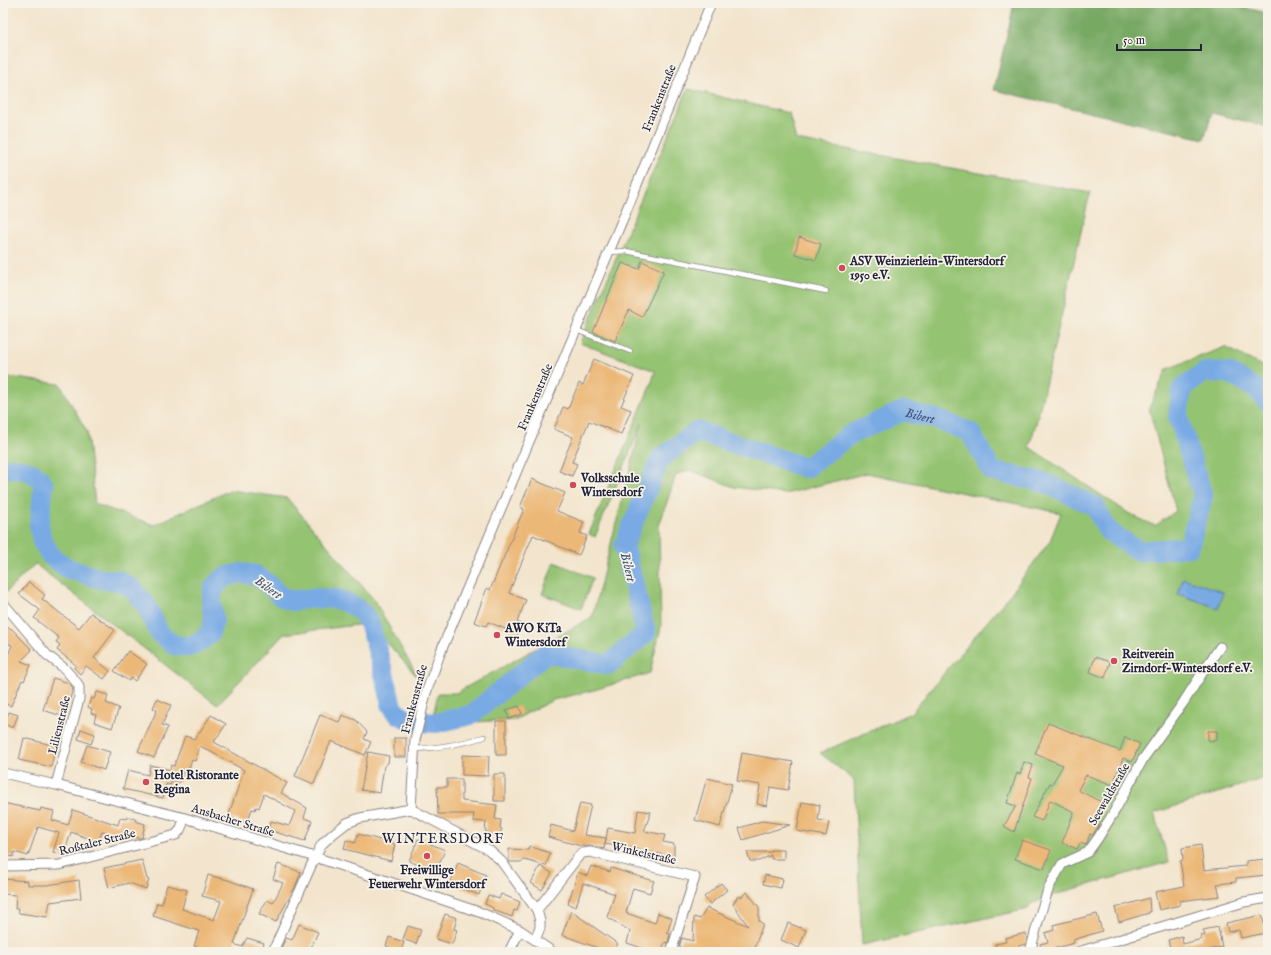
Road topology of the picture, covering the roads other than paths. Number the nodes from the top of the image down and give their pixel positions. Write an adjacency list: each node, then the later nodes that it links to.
1 (711, 3): 2 (street, Frankenstraße)
2 (609, 252): 3 (lane); 4 (street, Frankenstraße)
3 (826, 291)
4 (576, 330): 5 (lane); 9 (street, Frankenstraße)
5 (630, 351)
6 (3, 603): 11 (street, Lilienstraße)
7 (1220, 647): 24 (street, Seewaldstraße)
8 (484, 737): 9 (lane)
9 (415, 744): 12 (street, Frankenstraße)
10 (3, 774): 11 (street, Ansbacher Straße)
11 (56, 785): 13 (street, Ansbacher Straße)
12 (411, 809): 14 (street); 17 (street)
13 (185, 818): 14 (street, Ansbacher Straße); 15 (street, Roßtaler Straße)
14 (315, 857): 18 (street, Ansbacher Straße); 20 (street)
15 (3, 866)
16 (1268, 898): 25 (street)
17 (536, 910): 19 (street); 23 (street, Winkelstraße)
18 (520, 930): 19 (street, Ansbacher Straße); 21 (street)
19 (535, 940): 22 (street, Ansbacher Straße)
20 (274, 951)
21 (509, 952)
22 (553, 952)
23 (671, 952)
24 (1030, 952)
25 (1078, 952)

